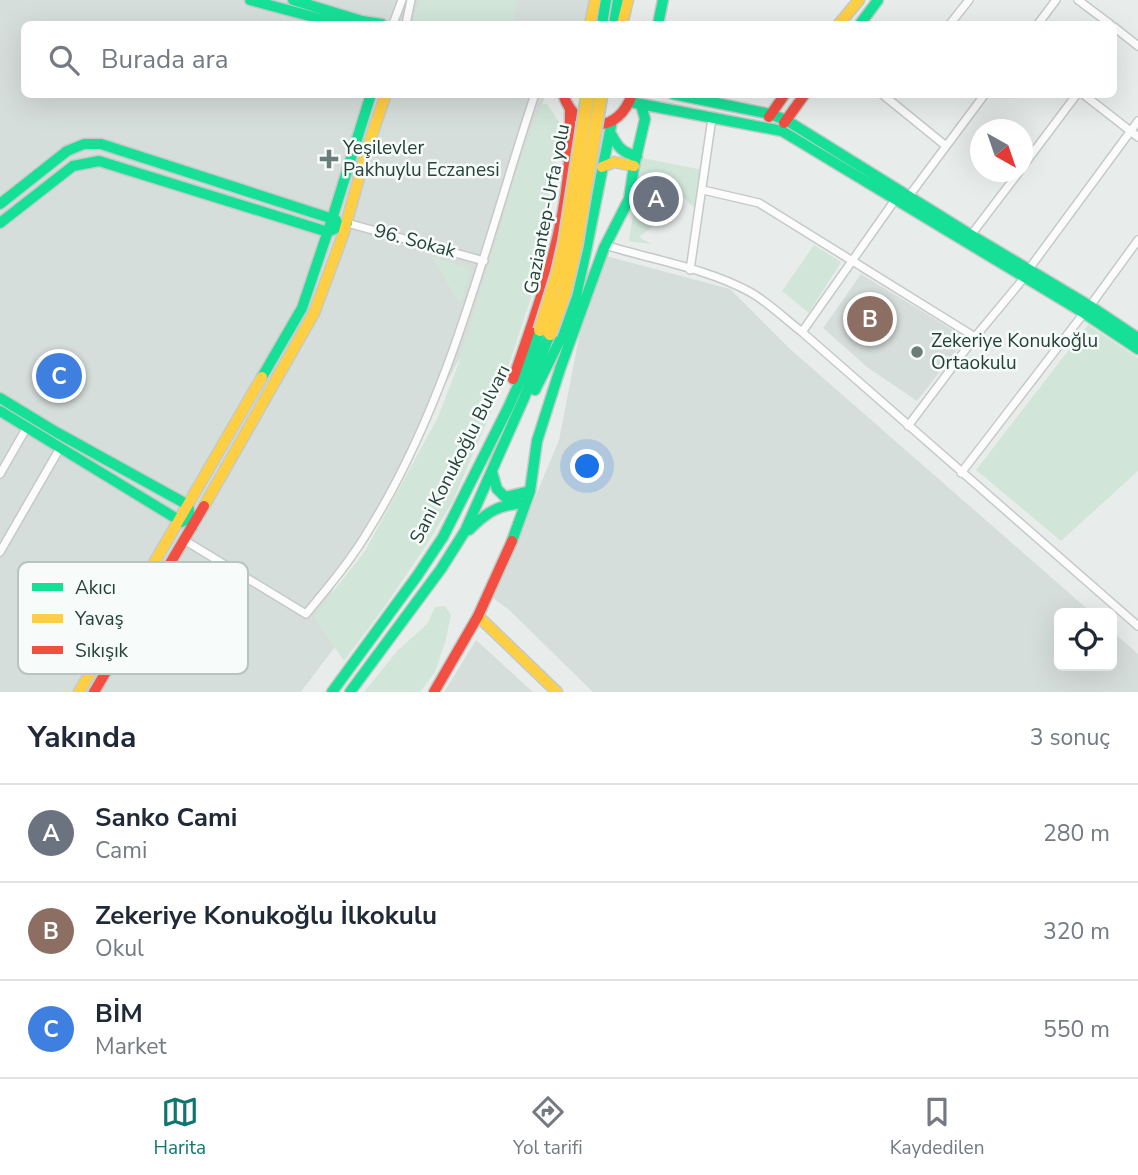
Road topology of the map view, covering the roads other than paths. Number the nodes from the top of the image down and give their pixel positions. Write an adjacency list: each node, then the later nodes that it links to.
1 (293, 0): 16 (main road)
2 (402, 0): 17 (street)
3 (411, 0): 18 (street)
4 (595, 0): 19 (main road)
5 (607, 0): 20 (main road)
6 (618, 0): 21 (main road)
7 (628, 0): 22 (main road)
8 (663, 0): 23 (main road)
9 (859, 0): 24 (main road)
10 (878, 0): 25 (main road)
11 (969, 0): 26 (street)
12 (1056, 0): 27 (street)
13 (1078, 0): 28 (street)
14 (256, 1): 15 (main road)
15 (329, 21)
16 (367, 21)
17 (394, 21)
18 (406, 21)
19 (591, 21)
20 (603, 21)
21 (622, 21)
22 (623, 21)
23 (659, 21)
24 (842, 21)
25 (862, 21)
26 (952, 21)
27 (1040, 21)
28 (1105, 21)
29 (1117, 30): 30 (street)
30 (1138, 46)
31 (371, 98): 45 (main road)
32 (384, 98): 45 (main road)
33 (534, 98): 69 (street)
34 (587, 98): 73 (main road, Gaziantep-Urfa yolu, bridge)
35 (600, 98): 73 (main road, Gaziantep-Urfa yolu, bridge)
36 (688, 98): 47 (main road)
37 (782, 98): 47 (main road)
38 (802, 98): 49 (main road)
39 (895, 98): 53 (street)
40 (982, 98): 53 (street)
41 (1074, 98): 54 (street)
42 (1088, 98): 51 (street)
43 (564, 100): 50 (main road); 83 (main road)
44 (634, 101): 46 (main road); 50 (main road); 55 (main road)
45 (371, 118): 63 (main road); 64 (main road)
46 (712, 118): 47 (main road); 58 (street)
47 (768, 120): 49 (main road)
48 (1138, 121): 51 (street)
49 (784, 125): 59 (main road); 60 (main road)
50 (612, 127): 55 (main road); 56 (main road)
51 (1130, 131): 52 (street); 71 (street)
52 (1138, 137)
53 (946, 146): 59 (street)
54 (1033, 153)
55 (636, 161): 56 (main road); 67 (main road)
56 (602, 167): 84 (main road)
57 (1011, 182): 65 (street)
58 (703, 190): 68 (street); 70 (street)
59 (909, 196): 65 (main road)
60 (895, 200): 68 (street); 71 (main road)
61 (0, 204): 64 (main road)
62 (0, 223): 64 (main road)
63 (347, 223): 64 (main road); 69 (street, 96. Sokak); 90 (main road)
64 (330, 226): 88 (main road)
65 (971, 235): 71 (main road)
66 (1138, 240): 72 (street)
67 (606, 245): 70 (street); 87 (main road)
68 (852, 260): 74 (street); 75 (street)
69 (484, 261): 97 (street)
70 (690, 270): 74 (street)
71 (1027, 273): 72 (main road); 75 (street)
72 (1087, 310): 76 (main road); 77 (main road); 86 (street)
73 (545, 332): 83 (main road, Sani Konukoğlu Bulvarı); 84 (main road, Sani Konukoğlu Bulvarı)
74 (802, 332): 80 (street)
75 (975, 337): 80 (street)
76 (1138, 338)
77 (1138, 349)
78 (0, 398): 88 (main road)
79 (0, 411): 81 (main road)
80 (908, 426): 86 (street)
81 (27, 427): 82 (main road); 85 (street)
82 (60, 448): 89 (main road); 93 (street)
83 (489, 448): 104 (main road, Sani Konukoğlu Bulvarı)
84 (495, 466): 87 (main road); 92 (main road, Sani Konukoğlu Bulvarı)
85 (1, 468)
86 (961, 473): 99 (street)
87 (528, 497): 92 (main road); 98 (main road)
88 (188, 505): 89 (main road); 90 (main road)
89 (179, 520): 90 (main road); 94 (main road)
90 (192, 527): 91 (main road)
91 (184, 540): 95 (main road); 96 (street)
92 (459, 541): 105 (main road, Sani Konukoğlu Bulvarı)
93 (0, 552)
94 (155, 562)
95 (171, 562)
96 (220, 562)
97 (248, 579)
98 (478, 616): 106 (main road); 107 (main road)
99 (1138, 626)
100 (89, 674): 102 (main road)
101 (105, 674): 103 (main road)
102 (79, 692)
103 (94, 692)
104 (332, 692)
105 (350, 692)
106 (434, 692)
107 (557, 692)

